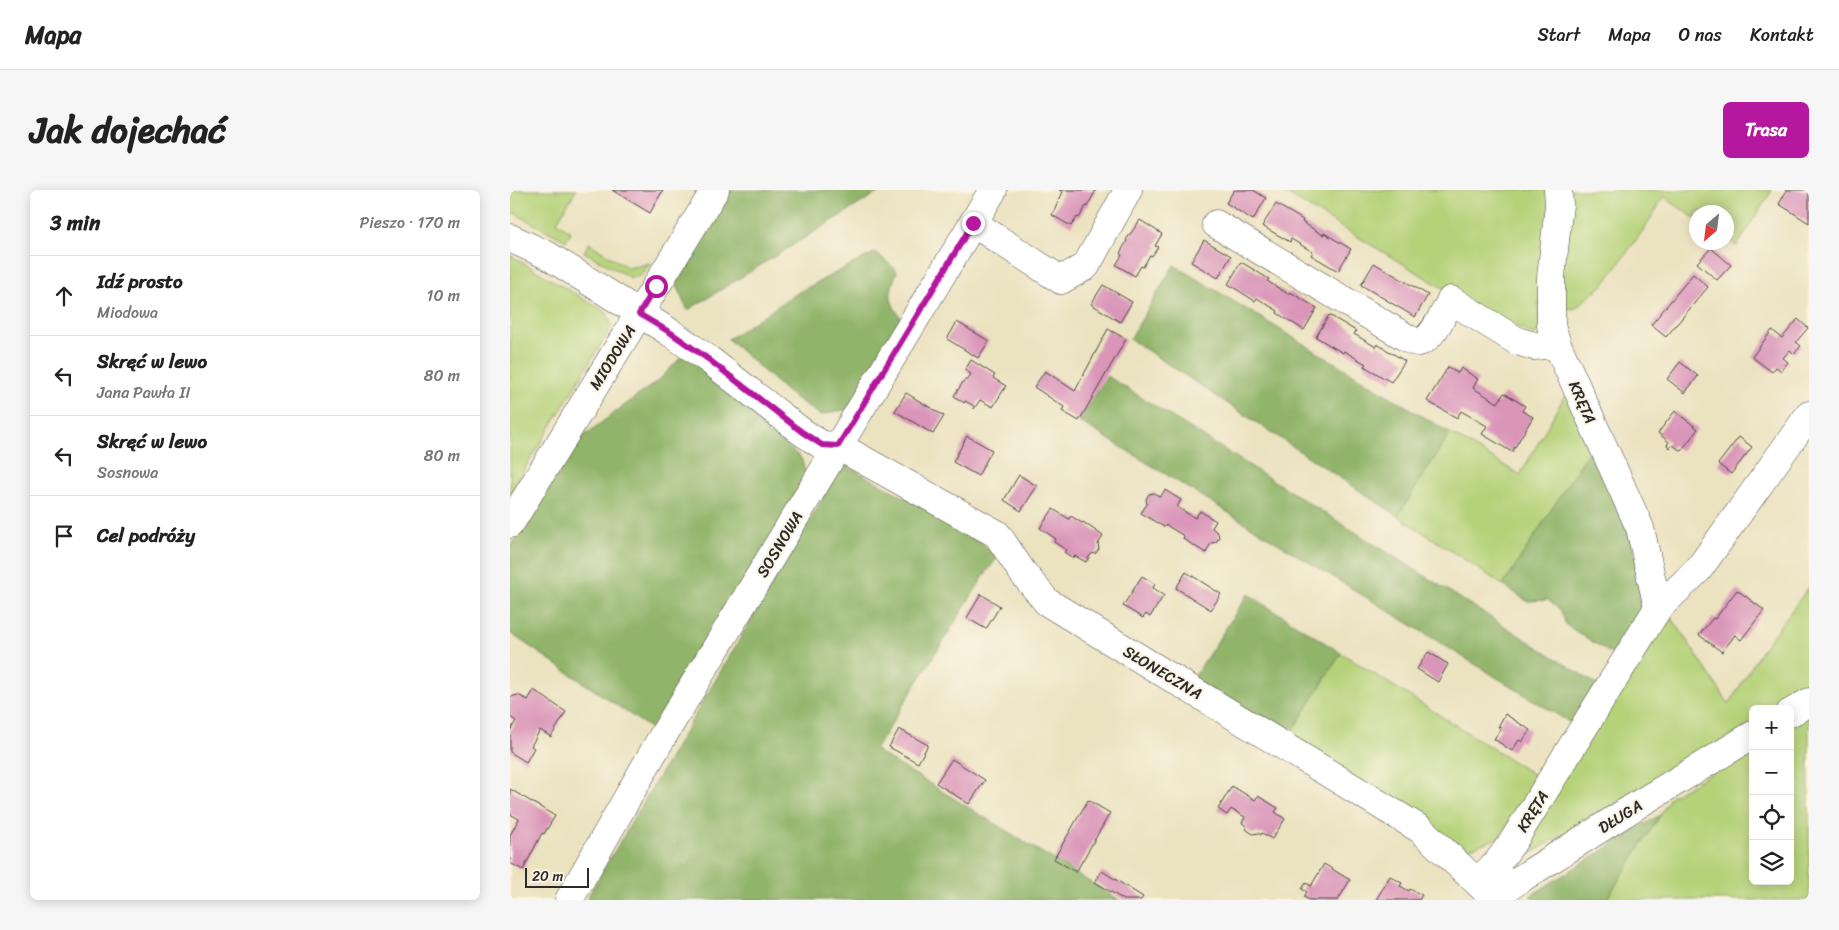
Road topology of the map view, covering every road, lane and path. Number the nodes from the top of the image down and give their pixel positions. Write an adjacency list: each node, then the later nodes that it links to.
1 (715, 190): 8 (street, MIODOWA)
2 (993, 190): 5 (street, SOSNOWA)
3 (1128, 190): 5 (street)
4 (1558, 190): 9 (street, KRĘTA)
5 (973, 223): 11 (street, SOSNOWA)
6 (1216, 224): 9 (street)
7 (510, 238): 8 (street, SŁONECZNA)
8 (639, 314): 11 (street, SŁONECZNA); 12 (street, MIODOWA)
9 (1557, 344): 13 (street, KRĘTA)
10 (1809, 416): 13 (street, KRĘTA)
11 (838, 446): 17 (street, SŁONECZNA); 18 (street, SOSNOWA)
12 (510, 524)
13 (1658, 608): 17 (street, KRĘTA)
14 (1809, 702): 15 (street)
15 (1794, 711)
16 (1749, 737): 17 (street, DŁUGA)
17 (1487, 893)
18 (569, 900)

